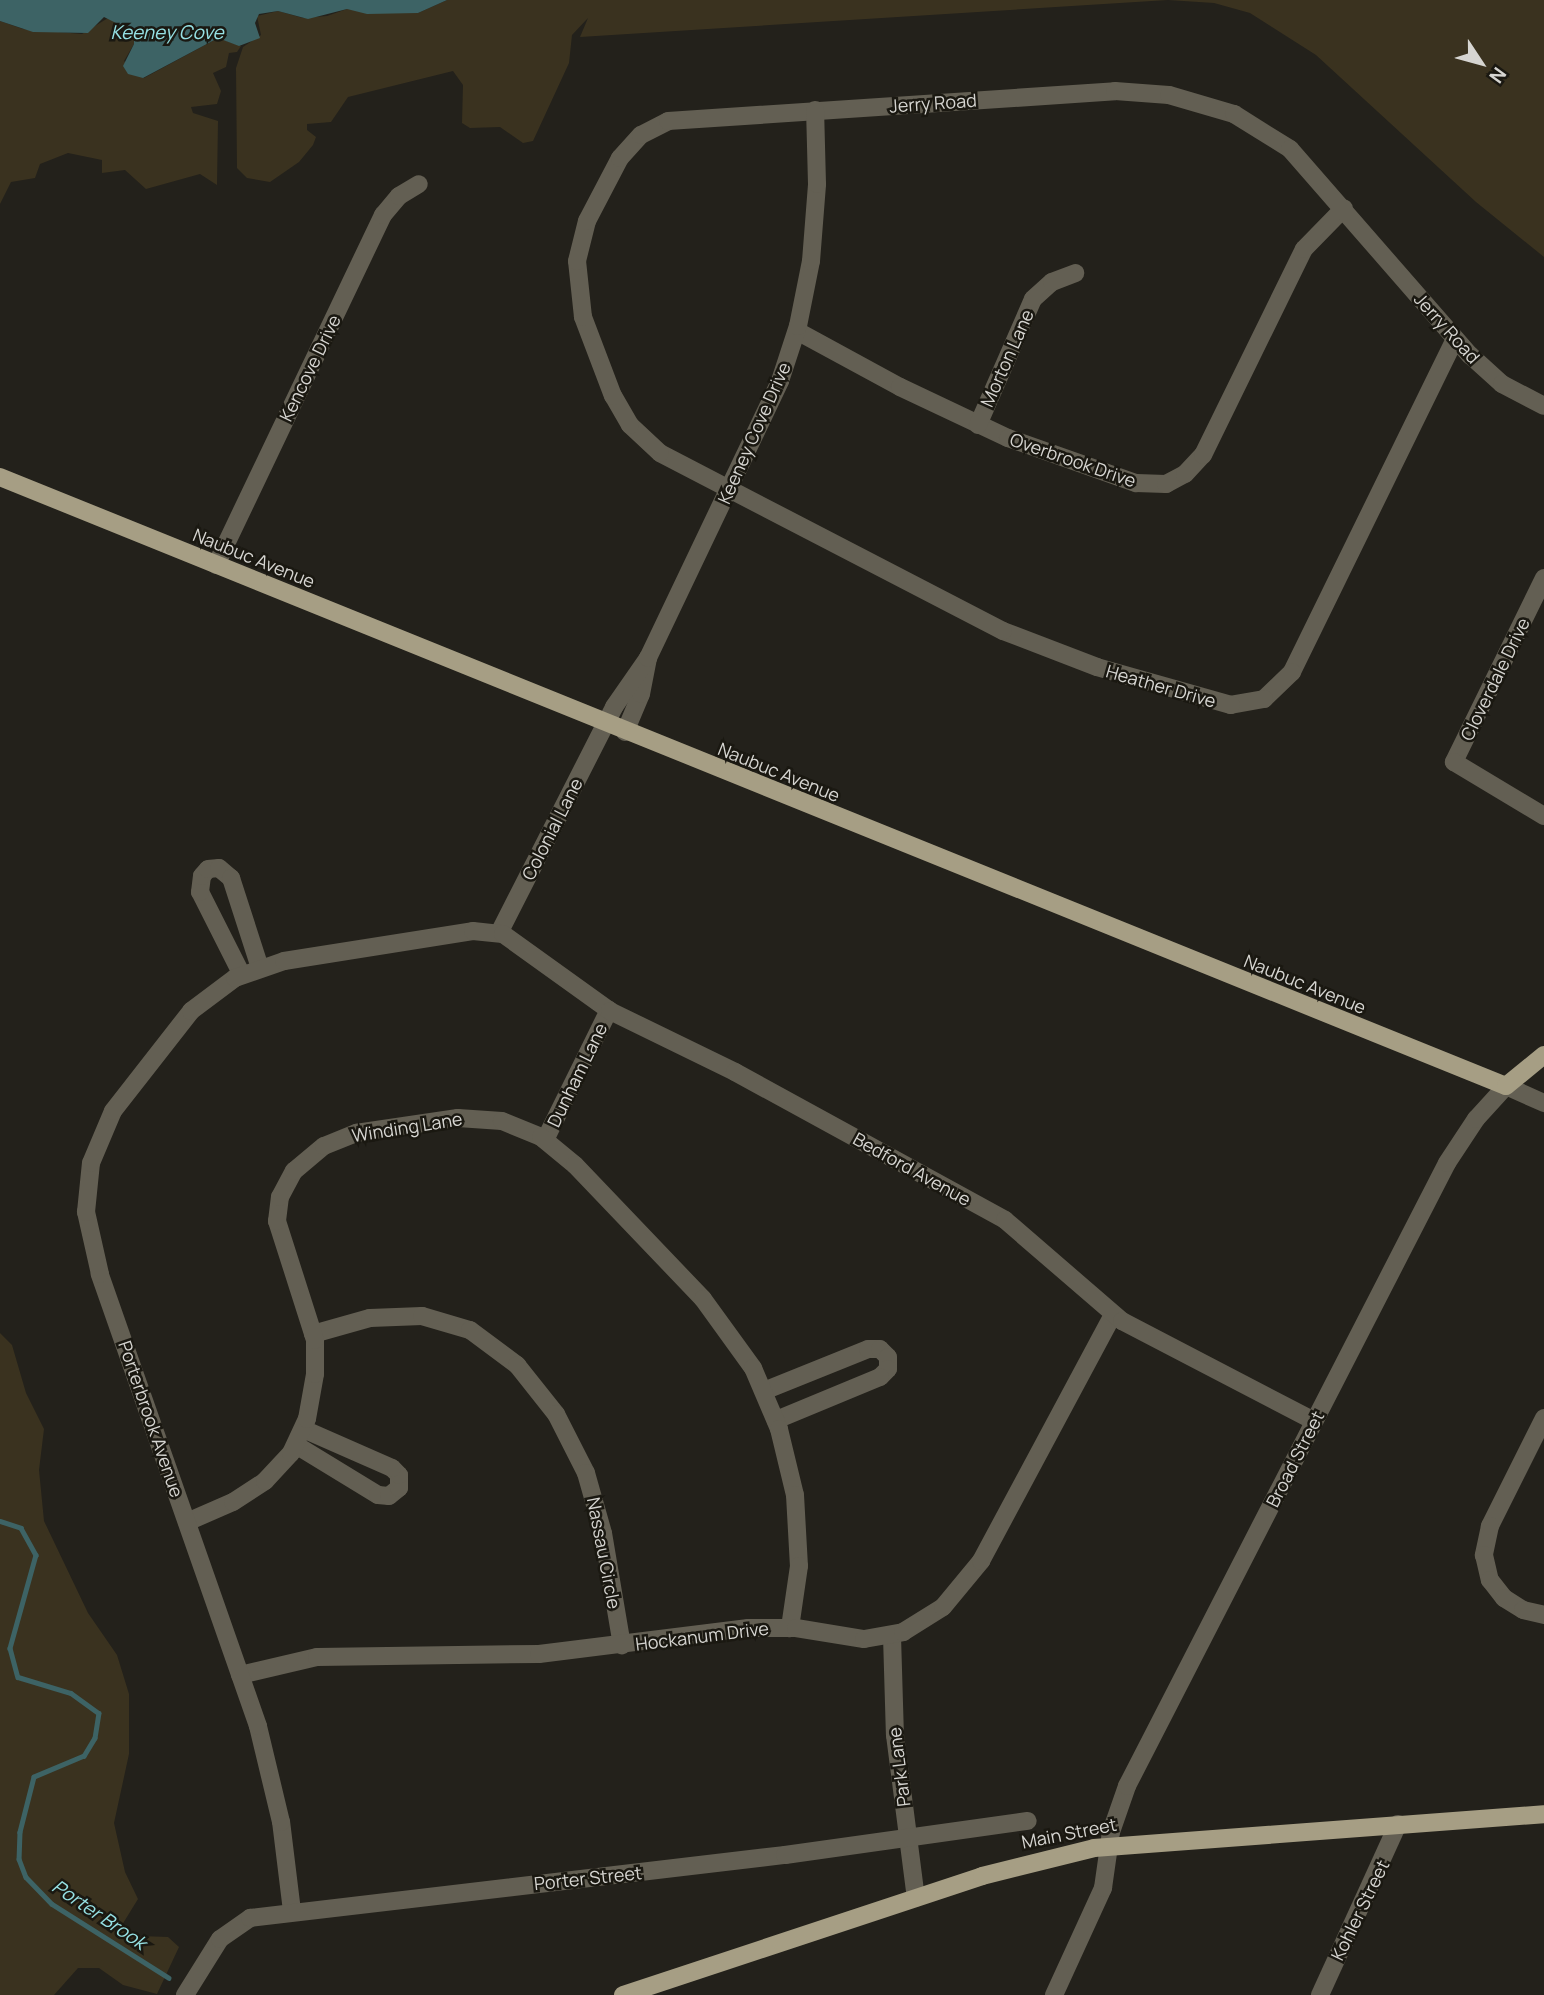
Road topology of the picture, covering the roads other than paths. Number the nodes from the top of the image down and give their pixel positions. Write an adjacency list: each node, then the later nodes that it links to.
1 (816, 110): 3 (street, Jerry Road); 5 (street, Keeney Cove Drive); 10 (street, Jerry Road)
2 (419, 184): 11 (street, Kencove Drive)
3 (1344, 208): 6 (street, Jerry Road); 8 (street, Overbrook Drive)
4 (1075, 273): 8 (street, Morton Lane)
5 (797, 331): 8 (street, Overbrook Drive); 10 (street, Keeney Cove Drive)
6 (1455, 340): 7 (street, Jerry Road); 10 (street, Heather Drive)
7 (1544, 406)
8 (978, 425)
9 (0, 477): 11 (main road, Naubuc Avenue)
10 (729, 491): 13 (street, Keeney Cove Drive)
11 (216, 565): 14 (main road, Naubuc Avenue)
12 (1544, 578): 16 (street, Cloverdale Drive)
13 (648, 657): 14 (street, Keeney Cove Drive); 15 (street, Keeney Cove Drive)
14 (605, 724): 15 (main road, Naubuc Avenue); 17 (street, Colonial Lane)
15 (625, 732): 22 (main road, Naubuc Avenue)
16 (1544, 816)
17 (499, 933): 18 (street, Porterbrook Avenue); 20 (street, Bedford Avenue)
18 (260, 968): 19 (street, Porterbrook Avenue); 19 (street)
19 (242, 975): 32 (street, Porterbrook Avenue)
20 (609, 1010): 24 (street, Dunham Lane); 25 (street, Bedford Avenue)
21 (1544, 1055): 22 (main road)
22 (1506, 1086): 23 (street, Naubuc Avenue); 30 (street, Broad Street)
23 (1544, 1103)
24 (545, 1140): 26 (street, Winding Lane); 27 (street, Winding Lane)
25 (1113, 1315): 30 (street, Bedford Avenue); 35 (street, Hockanum Drive)
26 (313, 1334): 31 (street, Winding Lane); 36 (street, Nassau Circle)
27 (764, 1391): 29 (street, Winding Lane); 29 (street)
28 (1544, 1418): 33 (street)
29 (776, 1420): 34 (street, Winding Lane)
30 (1314, 1421): 42 (street, Broad Street)
31 (300, 1437): 31 (street); 32 (street, Winding Lane)
32 (187, 1522): 37 (street, Porterbrook Avenue)
33 (1544, 1615)
34 (790, 1628): 35 (street, Hockanum Drive); 36 (street, Hockanum Drive)
35 (892, 1636): 41 (street, Park Lane)
36 (622, 1645): 37 (street, Hockanum Drive)
37 (240, 1675): 44 (street, Porterbrook Avenue)
38 (1544, 1814): 40 (main road, Main Street)
39 (1028, 1821): 41 (street, Porter Street)
40 (1398, 1824): 42 (main road, Main Street); 48 (street, Kohler Street)
41 (908, 1836): 43 (street, Park Lane); 44 (street, Porter Street)
42 (1109, 1846): 43 (main road, Main Street); 47 (street, Broad Street)
43 (916, 1898): 46 (main road, Main Street)
44 (292, 1911): 45 (street, Porter Street)
45 (185, 1995)
46 (623, 1995)
47 (1054, 1995)
48 (1320, 1995)

